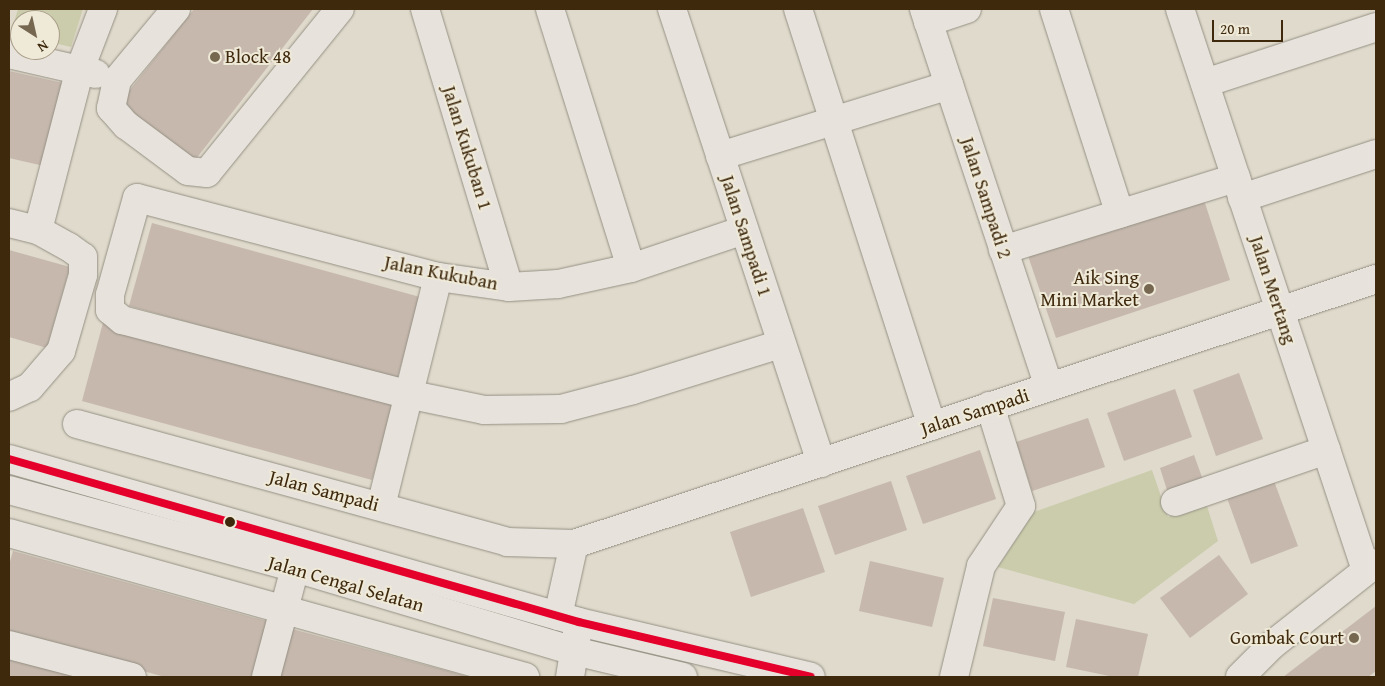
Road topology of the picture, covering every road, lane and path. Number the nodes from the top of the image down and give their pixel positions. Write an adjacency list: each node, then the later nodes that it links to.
1 (103, 9): 14 (street)
2 (176, 9): 15 (street)
3 (340, 9): 15 (street)
4 (425, 9): 30 (street, Jalan Kukuban 1)
5 (550, 9): 27 (street)
6 (672, 9): 20 (street, Jalan Sampadi 1)
7 (798, 9): 18 (street)
8 (967, 9): 11 (street)
9 (1054, 9): 22 (street)
10 (1180, 9): 16 (street, Jalan Mertang)
11 (926, 15): 17 (street, Jalan Sampadi 2)
12 (1376, 26): 16 (street)
13 (9, 54): 14 (street)
14 (80, 69): 15 (street); 24 (street)
15 (117, 80)
16 (1204, 83): 21 (street, Jalan Mertang)
17 (949, 85): 18 (street); 26 (street, Jalan Sampadi 2)
18 (834, 120): 20 (street); 38 (street)
19 (1376, 154): 21 (street)
20 (720, 156): 25 (street, Jalan Sampadi 1)
21 (1239, 188): 22 (street); 31 (street, Jalan Mertang)
22 (1120, 214): 26 (street)
23 (9, 223): 24 (street)
24 (38, 230): 35 (street)
25 (744, 230): 27 (street, Jalan Kukuban); 32 (street, Jalan Sampadi 1)
26 (1003, 250): 33 (street, Jalan Sampadi 2)
27 (631, 268): 30 (street, Jalan Kukuban)
28 (438, 277): 30 (street, Jalan Kukuban); 34 (street); 34 (street, Jalan Kukuban)
29 (1376, 279): 31 (street, Jalan Sampadi)
30 (509, 286)
31 (1280, 312): 33 (street, Jalan Sampadi); 39 (street, Jalan Mertang)
32 (781, 344): 34 (street); 41 (street, Jalan Sampadi 1)
33 (1049, 387): 36 (street, Jalan Sampadi)
34 (407, 394): 44 (street)
35 (9, 396)
36 (990, 406): 38 (street, Jalan Sampadi); 58 (street)
37 (77, 424): 44 (street, Jalan Sampadi)
38 (932, 426): 41 (street, Jalan Sampadi)
39 (1326, 450): 43 (street); 47 (street, Jalan Mertang)
40 (9, 459): 50 (street, Jalan Cengal Selatan)
41 (821, 463): 46 (street, Jalan Sampadi)
42 (9, 490): 48 (street, Jalan Cengal Selatan)
43 (1175, 502)
44 (381, 506): 46 (street, Jalan Sampadi)
45 (9, 532): 49 (street)
46 (574, 544): 50 (street)
47 (1371, 566): 59 (street)
48 (295, 568): 49 (street); 52 (street, Jalan Cengal Selatan)
49 (283, 611): 54 (street); 55 (street)
50 (568, 619): 52 (street); 57 (street, Jalan Cengal Selatan)
51 (9, 645): 53 (street)
52 (572, 664): 56 (street, Jalan Cengal Selatan)
53 (132, 677)
54 (266, 677)
55 (525, 677)
56 (683, 677)
57 (811, 677)
58 (954, 677)
59 (1240, 677)

